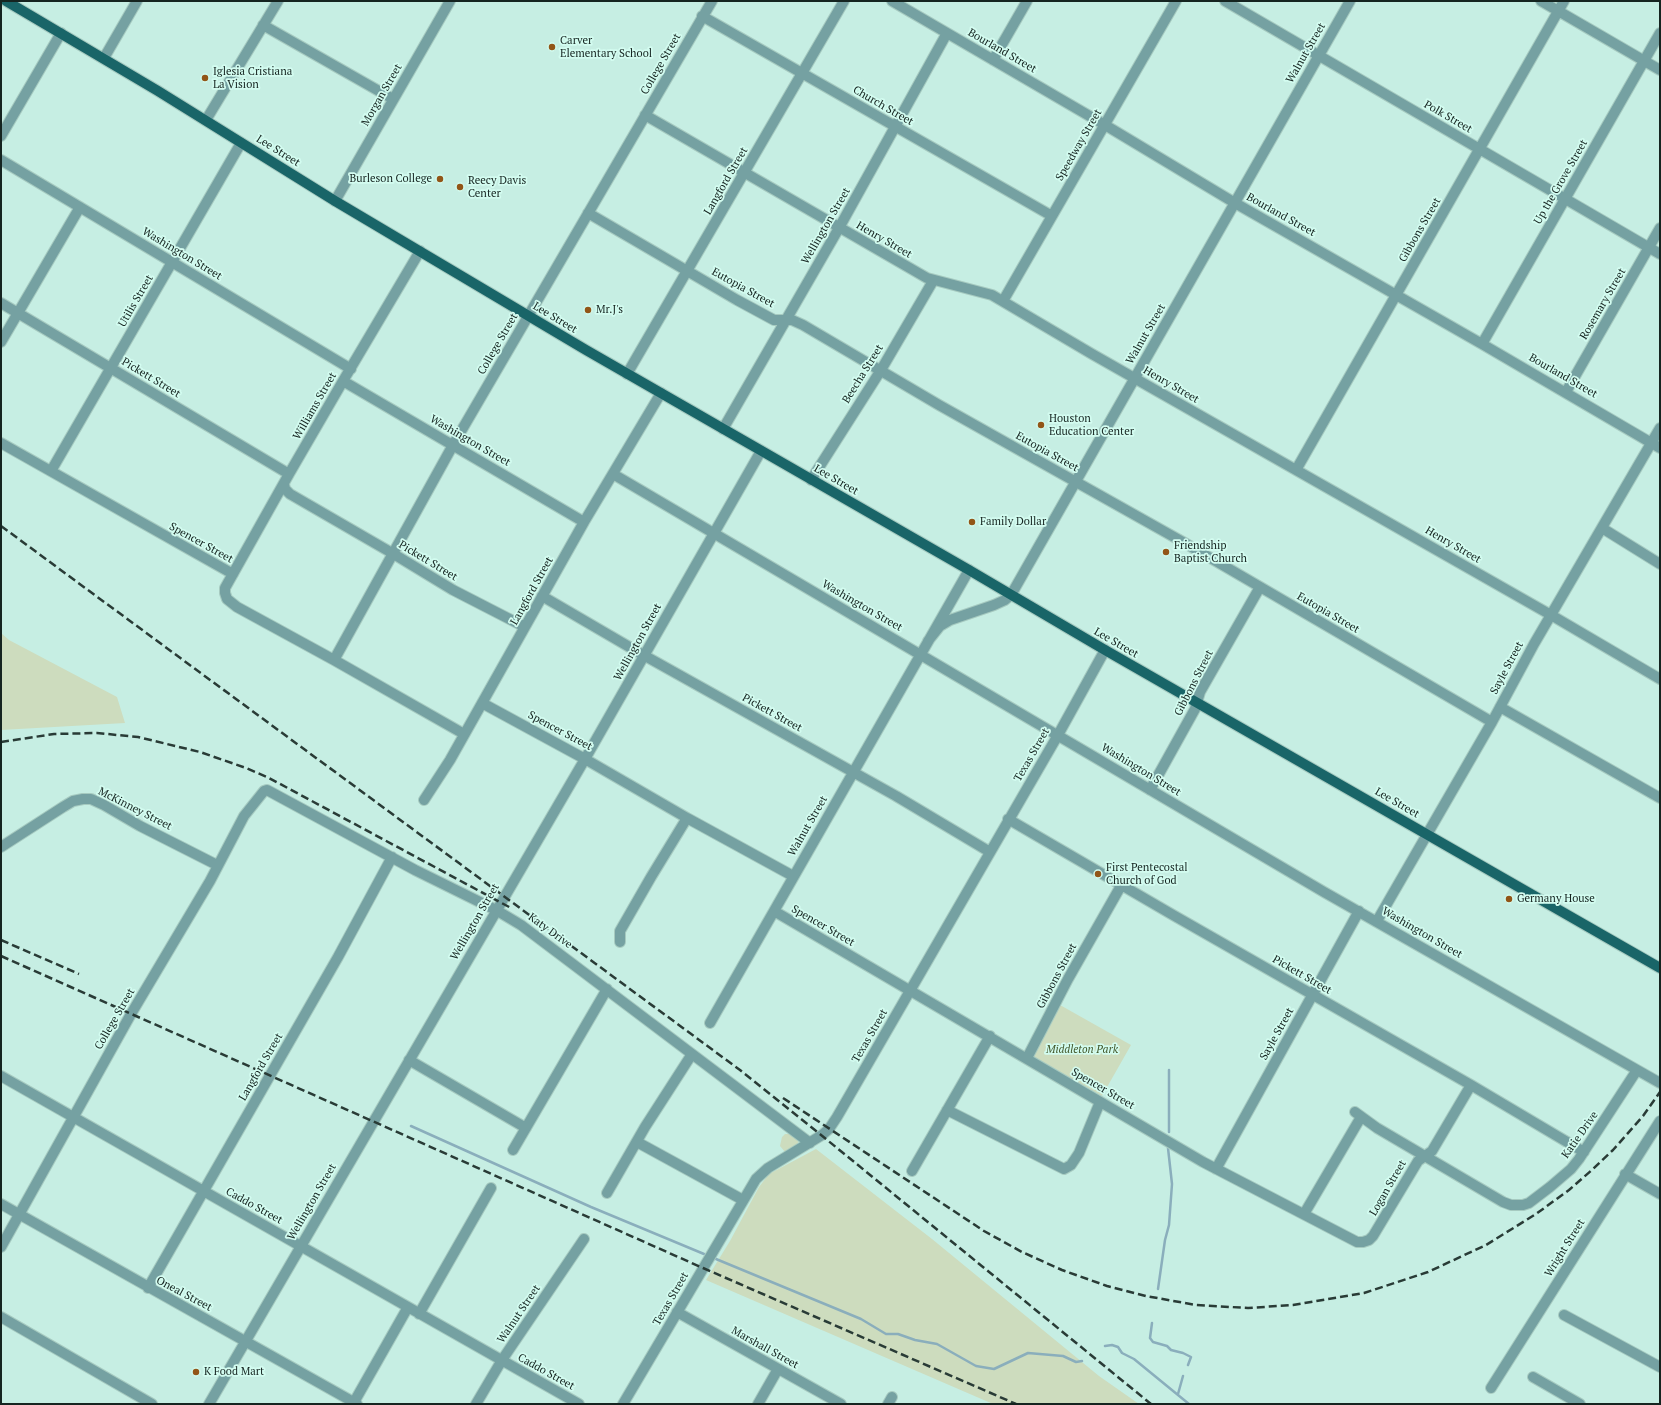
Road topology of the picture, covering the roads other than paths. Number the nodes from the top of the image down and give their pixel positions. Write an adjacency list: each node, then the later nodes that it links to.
1 (6, 1): 17 (main road, Lee Street)
2 (137, 1): 21 (street)
3 (278, 1): 16 (street)
4 (712, 1): 15 (street, College Street)
5 (844, 1): 25 (street, Langford Street)
6 (892, 1): 18 (street, Bourland Street)
7 (1027, 1): 22 (street)
8 (1176, 1): 29 (street, Speedway Street)
9 (1225, 1): 20 (street, Polk Street)
10 (1350, 1): 20 (street, Walnut Street)
11 (1541, 1): 14 (street)
12 (1564, 1): 14 (street, Gibbons Street)
13 (448, 2): 26 (street, Morgan Street)
14 (1558, 11): 23 (street); 33 (street, Gibbons Street)
15 (702, 16): 25 (street, Church Street); 27 (street, College Street)
16 (263, 25): 26 (street); 28 (street)
17 (61, 33): 21 (main road, Lee Street); 31 (street)
18 (947, 33): 22 (street, Bourland Street); 30 (street, Wellington Street)
19 (1660, 33): 23 (street, Up the Grove Street)
20 (1319, 56): 33 (street, Polk Street); 38 (street, Walnut Street)
21 (104, 58): 28 (main road, Lee Street)
22 (993, 60): 29 (street, Bourland Street)
23 (1644, 61): 24 (street); 36 (street, Up the Grove Street)
24 (1660, 70)
25 (802, 74): 30 (street, Church Street); 35 (street, Langford Street)
26 (393, 99): 37 (street, Morgan Street)
27 (645, 115): 35 (street, Henry Street); 40 (street, College Street)
28 (206, 120): 32 (main road, Lee Street)
29 (1105, 125): 38 (street, Bourland Street); 41 (street, Speedway Street)
30 (896, 127): 41 (street, Church Street); 42 (street, Wellington Street)
31 (1, 136)
32 (241, 143): 37 (main road, Lee Street); 47 (street, Utilis Street)
33 (1480, 149): 36 (street, Polk Street); 50 (street, Gibbons Street)
34 (1, 160): 39 (street, Washington Street)
35 (744, 173): 42 (street, Henry Street); 48 (street, Langford Street)
36 (1565, 199): 44 (street, Polk Street); 57 (street, Up the Grove Street)
37 (335, 201): 45 (main road, Lee Street)
38 (1235, 203): 50 (street, Bourland Street); 62 (street, Walnut Street)
39 (80, 208): 47 (street, Washington Street); 53 (street)
40 (588, 214): 48 (street, Eutopia Street); 54 (street, College Street)
41 (1052, 216): 51 (street, Speedway Street)
42 (839, 228): 49 (street, Henry Street); 55 (street, Wellington Street)
43 (1660, 228): 44 (street, Rosemary Street)
44 (1649, 247): 46 (street, Polk Street); 64 (street, Rosemary Street)
45 (420, 251): 54 (main road, Lee Street); 59 (street, Williams Street)
46 (1660, 254)
47 (172, 262): 58 (street, Utilis Street); 59 (street, Washington Street)
48 (687, 270): 55 (street, Eutopia Street); 61 (street, Langford Street)
49 (934, 281): 51 (street, Henry Street); 60 (street, Beecha Street)
50 (1396, 294): 57 (street, Bourland Street); 72 (street, Gibbons Street)
51 (1003, 301): 62 (street, Henry Street)
52 (1, 303): 53 (street, Pickett Street)
53 (18, 313): 56 (street); 58 (street, Pickett Street)
54 (528, 315): 61 (main road, Lee Street); 69 (street, College Street)
55 (786, 319): 60 (street, Eutopia Street); 67 (street, Wellington Street)
56 (1, 342)
57 (1482, 344): 64 (street, Bourland Street)
58 (111, 368): 73 (street, Utilis Street); 74 (street, Pickett Street)
59 (351, 369): 63 (street, Williams Street)
60 (881, 370): 76 (street, Beecha Street); 77 (street, Eutopia Street)
61 (627, 374): 65 (main road, Lee Street)
62 (1134, 378): 72 (street, Henry Street); 77 (street, Walnut Street)
63 (343, 381): 69 (street, Washington Street); 74 (street, Williams Street)
64 (1566, 392): 70 (street, Bourland Street)
65 (661, 393): 67 (main road, Lee Street); 75 (street, Langford Street)
66 (1660, 428): 70 (street, Sayle Street)
67 (723, 429): 71 (main road, Lee Street)
68 (1, 443): 73 (street, Spencer Street)
69 (453, 444): 79 (street, Washington Street); 82 (street, College Street)
70 (1656, 445): 80 (street, Sayle Street)
71 (761, 451): 76 (main road, Lee Street); 81 (street, Wellington Street)
72 (1296, 470): 89 (street, Henry Street)
73 (51, 472): 85 (street, Spencer Street)
74 (290, 474): 78 (street, Williams Street)
75 (613, 474): 79 (street, Langford Street); 81 (street, Washington Street)
76 (811, 480): 84 (main road, Lee Street)
77 (1074, 481): 86 (street, Eutopia Street); 87 (street, Walnut Street)
78 (284, 484): 82 (street, Pickett Street); 85 (street, Williams Street)
79 (584, 522): 88 (street, Langford Street)
80 (1602, 528): 83 (street); 89 (street, Sayle Street)
81 (712, 533): 93 (street, Wellington Street); 94 (street, Washington Street)
82 (392, 553): 90 (street, Pickett Street); 95 (street, College Street)
83 (1660, 564)
84 (969, 570): 87 (main road, Lee Street); 91 (street, Walnut Street)
85 (233, 574): 95 (street, Spencer Street)
86 (1260, 587): 97 (street, Gibbons Street); 100 (street, Eutopia Street)
87 (1011, 595): 91 (street, Walnut Street); 92 (main road, Lee Street)
88 (542, 596): 90 (street, Langford Street); 93 (street, Pickett Street)
89 (1552, 615): 96 (street, Henry Street); 99 (street, Sayle Street)
90 (525, 627): 98 (street, Langford Street)
91 (928, 641): 94 (street, Walnut Street)
92 (1105, 650): 97 (main road, Lee Street); 102 (street, Texas Street)
93 (644, 655): 103 (street, Wellington Street); 104 (street, Pickett Street)
94 (921, 655): 102 (street, Washington Street); 104 (street, Walnut Street)
95 (334, 660): 101 (street, Spencer Street)
96 (1660, 679)
97 (1196, 702): 105 (street, Gibbons Street); 111 (main road, Lee Street)
98 (482, 703): 101 (street, Langford Street); 103 (street, Spencer Street)
99 (1500, 707): 100 (street, Sayle Street); 106 (street)
100 (1492, 722): 111 (street, Sayle Street)
101 (464, 734): 107 (street, Langford Street)
102 (1058, 735): 105 (street, Washington Street); 110 (street, Texas Street)
103 (585, 759): 109 (street, Spencer Street); 118 (street, Wellington Street)
104 (852, 773): 113 (street, Pickett Street); 116 (street, Walnut Street)
105 (1150, 790): 120 (street, Washington Street)
106 (1660, 798)
107 (424, 800)
108 (253, 805): 114 (street, Katy Drive); 115 (street, College Street)
109 (687, 818): 116 (street, Spencer Street); 122 (street)
110 (1008, 819): 113 (street, Texas Street); 117 (street, Pickett Street)
111 (1428, 835): 121 (street, Sayle Street); 123 (main road, Lee Street)
112 (1, 847): 115 (street, McKinney Street)
113 (990, 852): 125 (street, Texas Street)
114 (392, 857): 118 (street, Katy Drive); 150 (street, Langford Street)
115 (217, 865): 138 (street, College Street)
116 (793, 876): 119 (street, Walnut Street)
117 (1122, 884): 126 (street, Pickett Street); 130 (street, Gibbons Street)
118 (496, 910): 124 (street, Katy Drive); 131 (street, Wellington Street)
119 (774, 911): 125 (street, Spencer Street); 127 (street, Walnut Street)
120 (1359, 911): 121 (street, Washington Street); 126 (street, Sayle Street)
121 (1377, 921): 132 (street, Washington Street)
122 (620, 942)
123 (1660, 968)
124 (607, 989): 129 (street, Katy Drive); 140 (street)
125 (910, 991): 128 (street, Spencer Street); 142 (street, Texas Street)
126 (1312, 994): 135 (street, Pickett Street); 146 (street, Sayle Street)
127 (710, 1023)
128 (990, 1036): 130 (street, Spencer Street); 137 (street)
129 (692, 1054): 141 (street); 142 (street, Katy Drive)
130 (1028, 1058): 136 (street, Spencer Street)
131 (409, 1060): 140 (street); 159 (street, Wellington Street)
132 (1637, 1070): 134 (street, Washington Street); 144 (street, Katie Drive)
133 (1, 1076): 138 (street, Caddo Street)
134 (1660, 1083)
135 (1471, 1084): 144 (street, Pickett Street); 145 (street, Logan Street)
136 (1100, 1102): 137 (street); 146 (street, Spencer Street)
137 (947, 1110): 147 (street)
138 (72, 1117): 150 (street, Caddo Street); 155 (street, College Street)
139 (1660, 1121): 148 (street, Wright Street)
140 (526, 1128): 143 (street)
141 (637, 1142): 151 (street); 153 (street)
142 (810, 1143): 153 (street, Texas Street)
143 (513, 1150)
144 (1584, 1152): 145 (street, Katie Drive)
145 (1425, 1156): 156 (street); 158 (street, Logan Street)
146 (1216, 1168): 156 (street, Spencer Street)
147 (912, 1171)
148 (1625, 1174): 152 (street); 172 (street, Wright Street)
149 (491, 1188): 164 (street)
150 (204, 1191): 159 (street, Caddo Street); 161 (street, Langford Street)
151 (607, 1193)
152 (1660, 1194)
153 (743, 1200): 163 (street, Texas Street)
154 (1, 1204): 155 (street, Oneal Street)
155 (18, 1214): 160 (street, College Street); 161 (street, Oneal Street)
156 (1304, 1214): 158 (street, Spencer Street)
157 (584, 1239): 168 (street, Walnut Street)
158 (1363, 1242)
159 (300, 1245): 162 (street, Caddo Street); 167 (street, Wellington Street)
160 (1, 1247)
161 (148, 1288): 167 (street, Oneal Street)
162 (408, 1307): 164 (street, Caddo Street); 173 (street)
163 (678, 1312): 170 (street, Marshall Street); 178 (street, Texas Street)
164 (419, 1314): 168 (street, Caddo Street)
165 (1564, 1315): 169 (street)
166 (1, 1317): 174 (street)
167 (246, 1341): 173 (street, Oneal Street); 175 (street, Wellington Street)
168 (502, 1360): 176 (street, Walnut Street); 177 (street, Caddo Street)
169 (1660, 1367)
170 (778, 1369): 179 (street); 180 (street, Marshall Street)
171 (1533, 1377): 181 (street)
172 (1491, 1388)
173 (355, 1403)
174 (152, 1404)
175 (209, 1404)
176 (476, 1404)
177 (579, 1404)
178 (623, 1404)
179 (758, 1404)
180 (841, 1404)
181 (1580, 1404)

